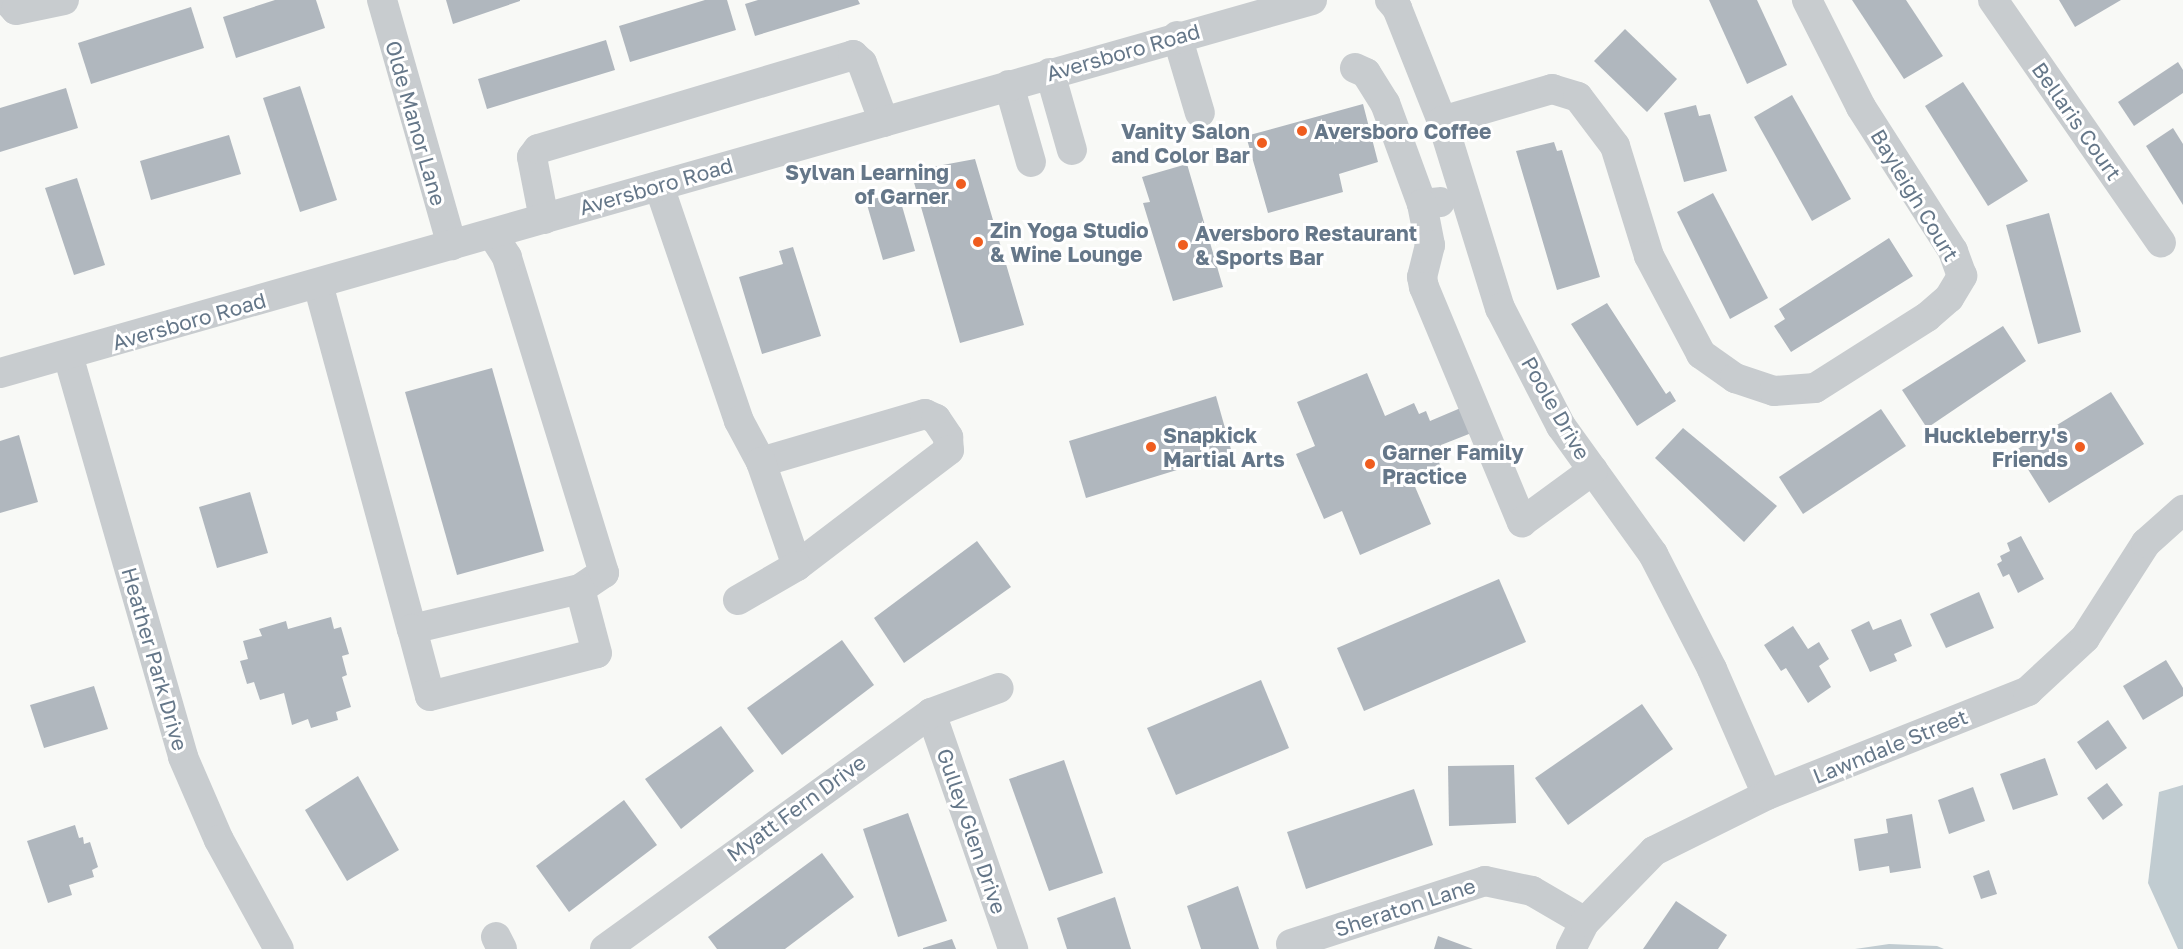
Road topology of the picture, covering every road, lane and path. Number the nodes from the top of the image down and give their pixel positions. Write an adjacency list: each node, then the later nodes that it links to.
1 (7, 0): 2 (street)
2 (64, 0)
3 (382, 0): 23 (street, Olde Manor Lane)
4 (1312, 0): 8 (street, Aversboro Road)
5 (1390, 0): 13 (street, Poole Drive)
6 (1807, 0): 13 (street, Bayleigh Court)
7 (1993, 0): 22 (street, Bellaris Court)
8 (1177, 36): 10 (street, Aversboro Road); 12 (street)
9 (1355, 68): 19 (street)
10 (1050, 73): 11 (street, Aversboro Road); 15 (street)
11 (1009, 85): 14 (street, Aversboro Road); 16 (street)
12 (1200, 113)
13 (1442, 121): 18 (street, Poole Drive)
14 (884, 122): 17 (street, Aversboro Road); 20 (street)
15 (1072, 150)
16 (1031, 162)
17 (659, 186): 20 (street, Aversboro Road); 27 (street)
18 (1463, 196): 19 (street); 28 (street, Poole Drive)
19 (1422, 204): 28 (street)
20 (544, 219): 21 (street, Aversboro Road)
21 (492, 234): 23 (street, Aversboro Road); 31 (street)
22 (2161, 243)
23 (452, 245): 24 (street, Aversboro Road)
24 (318, 284): 25 (street, Aversboro Road); 33 (street)
25 (68, 355): 26 (street, Aversboro Road); 39 (street, Heather Park Drive)
26 (0, 373)
27 (761, 462): 30 (street); 30 (street)
28 (1593, 470): 36 (street, Poole Drive)
29 (2183, 510): 36 (street, Lawndale Street)
30 (797, 566): 32 (street)
31 (580, 589): 33 (street); 33 (street)
32 (738, 600)
33 (412, 629)
34 (999, 688): 35 (street, Myatt Fern Drive)
35 (931, 713): 40 (street, Myatt Fern Drive); 41 (street, Gulley Glen Drive)
36 (1767, 795): 37 (street, Lawndale Street)
37 (1585, 922): 38 (street, Sheraton Lane); 42 (street, Lawndale Street)
38 (1291, 944)
39 (279, 949)
40 (605, 949)
41 (1013, 949)
42 (1571, 949)

